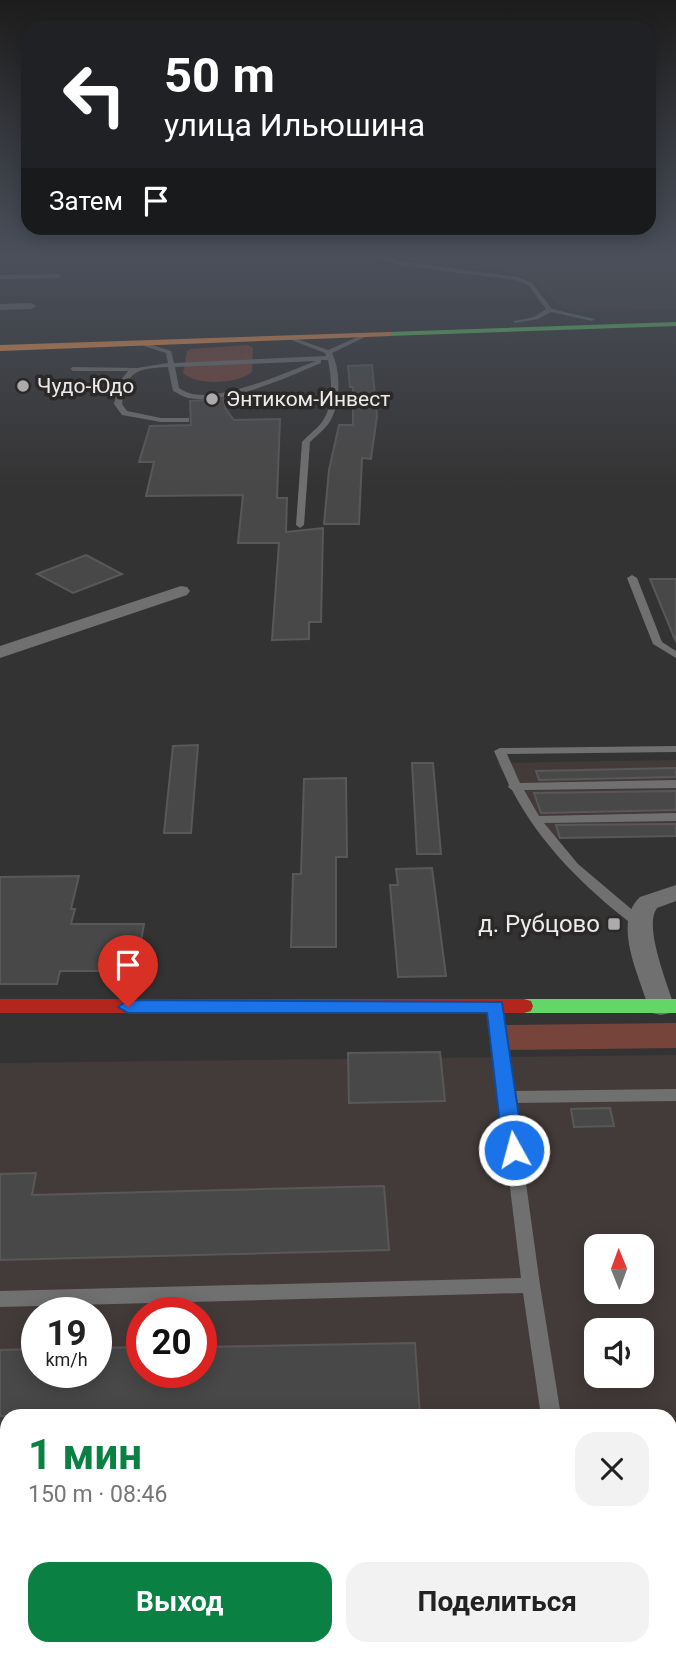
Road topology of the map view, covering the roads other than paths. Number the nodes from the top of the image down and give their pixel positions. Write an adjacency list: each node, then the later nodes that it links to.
1 (185, 333): 5 (main road)
2 (420, 333): 3 (main road)
3 (369, 335): 4 (main road); 8 (lane)
4 (283, 338): 6 (main road); 8 (lane)
5 (0, 340)
6 (136, 343): 7 (main road); 9 (lane)
7 (0, 348)
8 (329, 355): 9 (lane); 9 (lane); 13 (lane)
9 (170, 365): 11 (lane)
10 (73, 369): 11 (lane)
11 (139, 369): 12 (lane)
12 (186, 419)
13 (300, 526)
14 (632, 578): 17 (lane)
15 (181, 591): 16 (street)
16 (0, 652)
17 (676, 655)
18 (676, 749): 20 (lane)
19 (676, 784): 20 (lane)
20 (514, 787): 22 (lane)
21 (676, 817): 22 (lane)
22 (535, 820): 24 (lane)
23 (676, 893): 24 (street)
24 (638, 922): 27 (street)
25 (0, 1006): 26 (main road)
26 (495, 1006): 27 (main road); 29 (lane)
27 (669, 1006)
28 (676, 1095): 29 (lane)
29 (507, 1097): 30 (lane)
30 (531, 1285): 31 (lane); 32 (lane)
31 (0, 1299)
32 (550, 1409)

